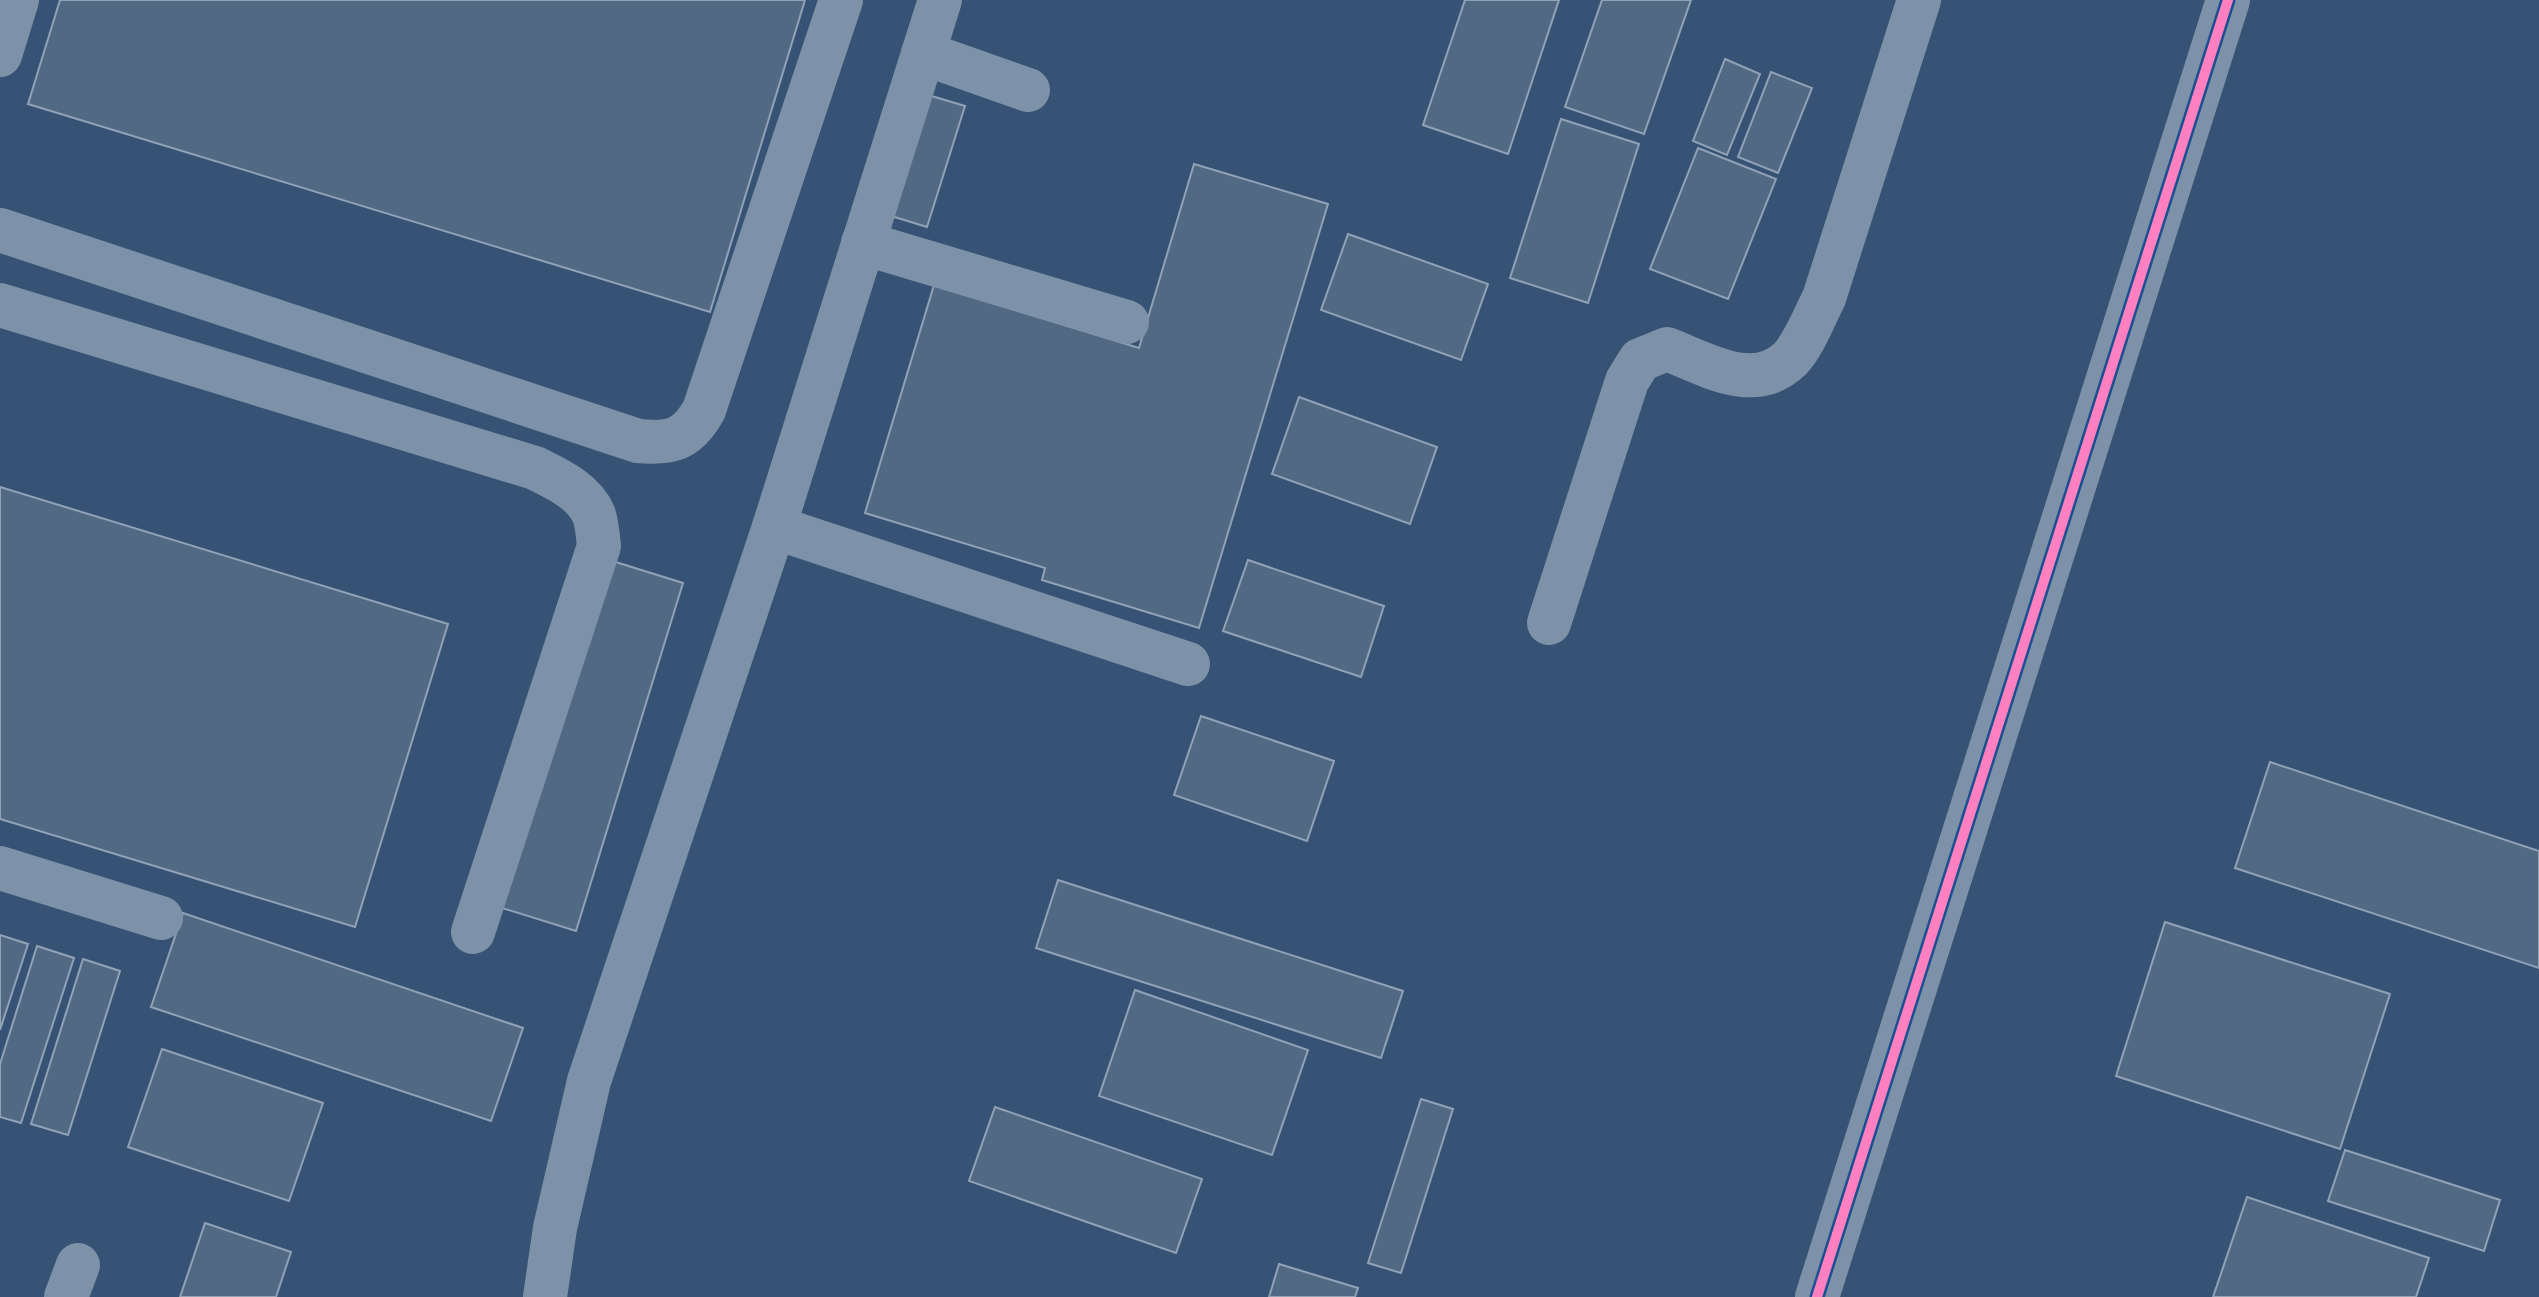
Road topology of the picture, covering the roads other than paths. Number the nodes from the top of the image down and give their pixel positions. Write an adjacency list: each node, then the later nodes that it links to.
1 (17, 0): 7 (street)
2 (841, 0): 9 (street)
3 (940, 0): 6 (street)
4 (1919, 0): 14 (street)
5 (2228, 0): 20 (street)
6 (923, 53): 8 (street); 10 (street)
7 (0, 55)
8 (1028, 90)
9 (0, 230)
10 (863, 243): 12 (street); 13 (street)
11 (0, 305): 18 (street)
12 (1127, 322)
13 (774, 527): 15 (street); 19 (street)
14 (1549, 623)
15 (1188, 664)
16 (0, 868): 17 (street)
17 (161, 918)
18 (473, 932)
19 (545, 1297)
20 (1817, 1297)

